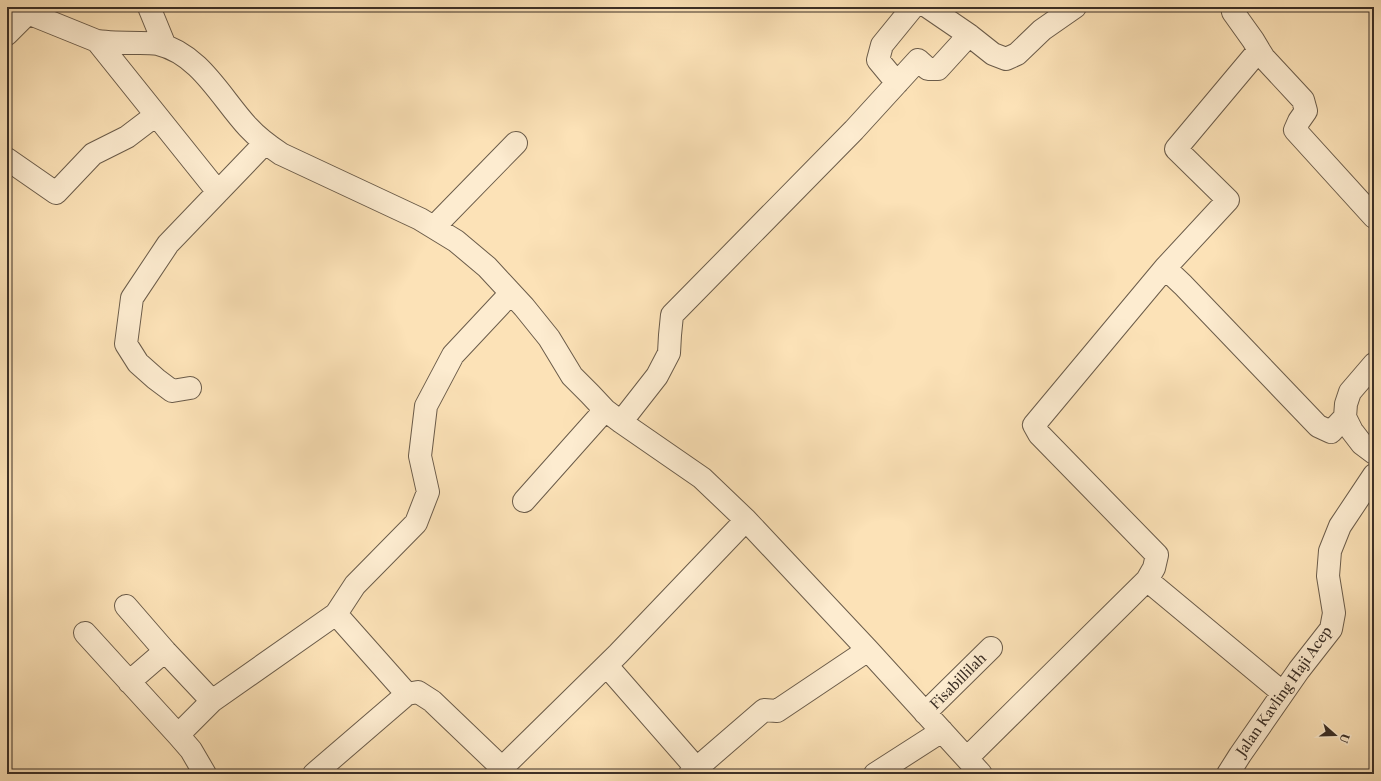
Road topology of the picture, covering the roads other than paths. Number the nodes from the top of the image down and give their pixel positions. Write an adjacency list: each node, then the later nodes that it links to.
1 (149, 7): 10 (street)
2 (913, 7): 12 (street)
3 (928, 7): 8 (street)
4 (1075, 7): 8 (street)
5 (1232, 7): 11 (street)
6 (20, 10): 7 (street); 9 (street)
7 (7, 34)
8 (970, 35): 12 (street)
9 (97, 41): 10 (street); 13 (street)
10 (165, 46): 15 (street)
11 (1259, 50): 18 (street); 20 (street)
12 (897, 84): 24 (street)
13 (156, 115): 16 (street); 17 (street)
14 (516, 142): 19 (street)
15 (264, 143): 17 (street); 19 (street)
16 (7, 159)
17 (218, 192): 23 (street)
18 (1374, 217)
19 (434, 227): 21 (street)
20 (1165, 268): 25 (street); 30 (street)
21 (511, 293): 24 (street); 32 (street)
22 (1374, 364): 25 (street)
23 (190, 388)
24 (613, 416): 28 (street); 29 (street)
25 (1345, 417): 26 (street)
26 (1374, 452)
27 (1374, 475): 39 (street, Jalan Kavling Haji Acep)
28 (524, 501)
29 (746, 520): 35 (street); 37 (street)
30 (1147, 580): 39 (street); 45 (street)
31 (126, 606): 36 (street)
32 (336, 614): 40 (street); 41 (street)
33 (85, 633): 38 (street)
34 (991, 648): 42 (street, Fisabillilah)
35 (868, 650): 42 (street); 47 (street)
36 (165, 651): 38 (street); 41 (street)
37 (607, 666): 46 (street); 47 (street)
38 (129, 682): 44 (street)
39 (1282, 693): 52 (street, Jalan Kavling Haji Acep)
40 (407, 694): 46 (street); 49 (street)
41 (212, 701): 44 (street)
42 (925, 713): 43 (street)
43 (942, 731): 45 (street); 50 (street)
44 (178, 735): 48 (street)
45 (967, 758): 51 (street)
46 (500, 771)
47 (693, 771)
48 (205, 774)
49 (314, 774)
50 (874, 774)
51 (981, 774)
52 (1228, 774)

